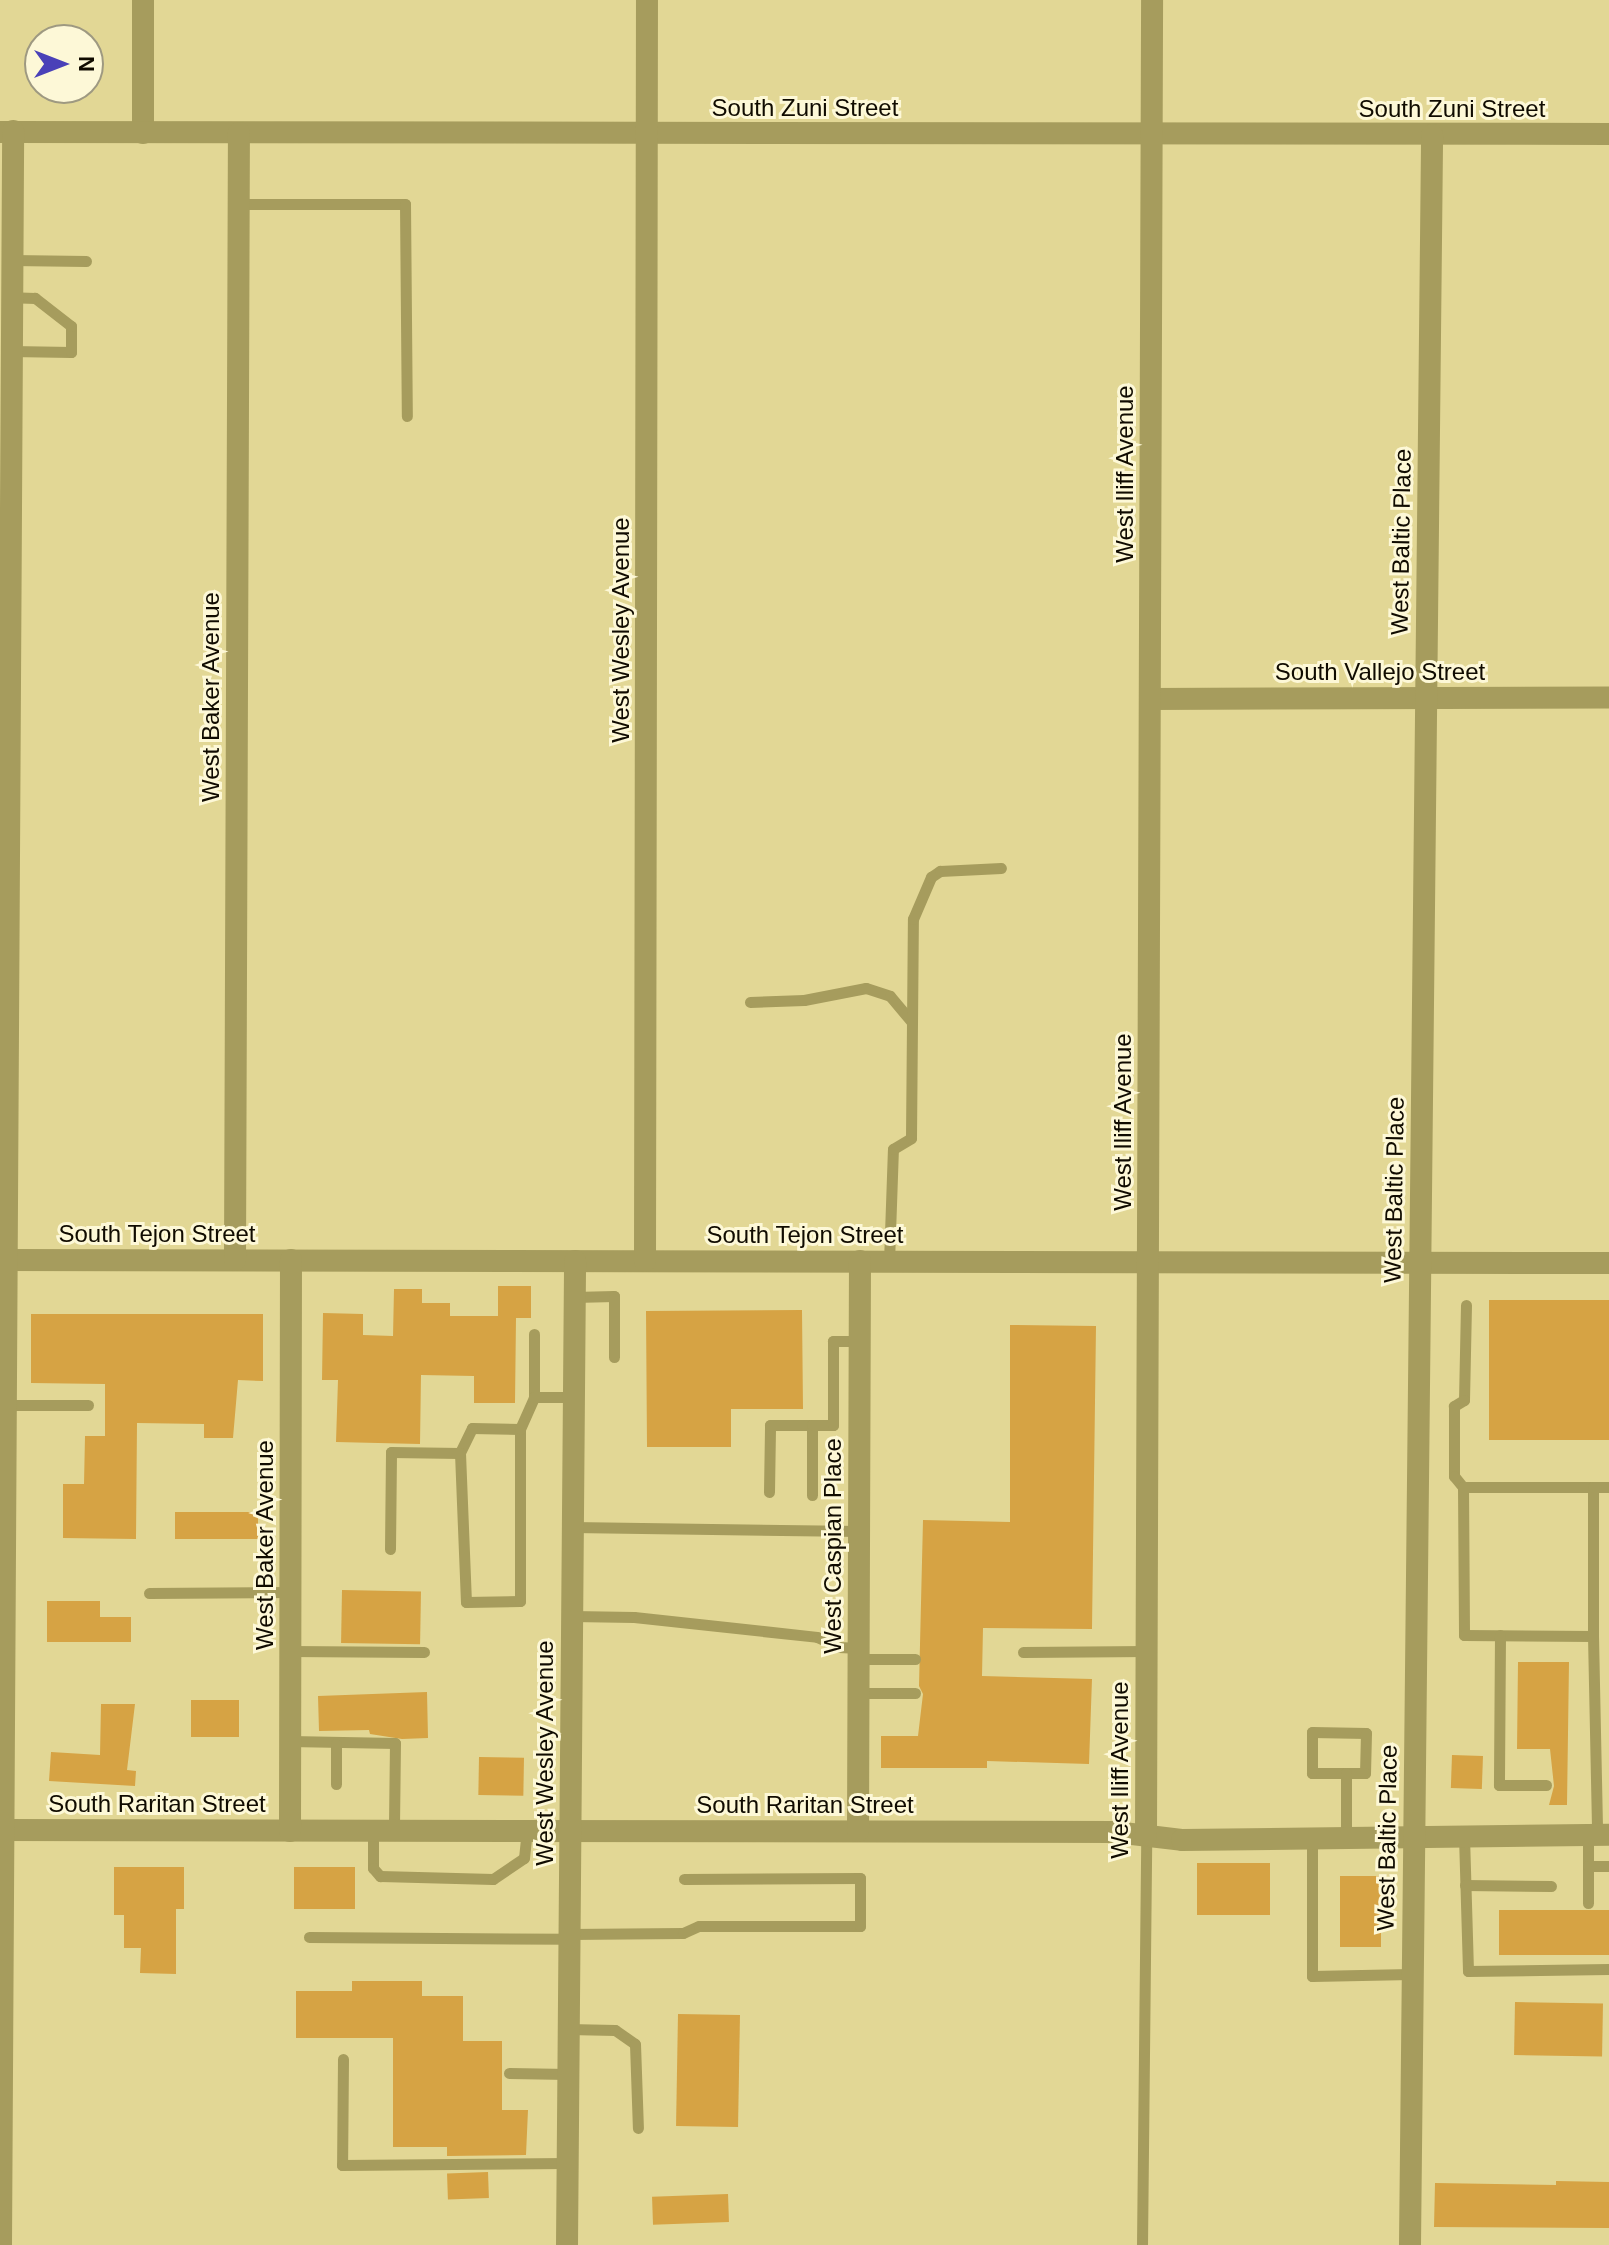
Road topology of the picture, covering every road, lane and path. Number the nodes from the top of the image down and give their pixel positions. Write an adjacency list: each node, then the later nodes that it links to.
1 (143, 0): 5 (street)
2 (647, 0): 7 (street, West Wesley Avenue)
3 (1152, 0): 9 (street, West Iliff Avenue)
4 (6, 132): 5 (street, South Zuni Street); 12 (street)
5 (143, 133): 6 (street, South Zuni Street)
6 (239, 133): 7 (street, South Zuni Street); 11 (street, West Baker Avenue)
7 (647, 133): 9 (street, South Zuni Street); 27 (street, West Wesley Avenue)
8 (1609, 134): 10 (street, South Zuni Street)
9 (1153, 135): 10 (street, South Zuni Street); 19 (street, West Iliff Avenue)
10 (1432, 135): 18 (street, West Baltic Place)
11 (239, 204): 16 (lane); 24 (street, West Baker Avenue)
12 (12, 260): 13 (lane); 14 (street)
13 (86, 261)
14 (12, 297): 15 (street); 15 (lane)
15 (11, 351): 23 (street)
16 (407, 416)
17 (1609, 697): 18 (street, South Vallejo Street)
18 (1426, 698): 19 (street, South Vallejo Street); 31 (street, West Baltic Place)
19 (1150, 699): 30 (street, West Iliff Avenue)
20 (1001, 868): 22 (lane)
21 (750, 1002): 22 (lane)
22 (911, 1021): 29 (lane)
23 (3, 1260): 24 (street, South Tejon Street); 35 (street)
24 (235, 1260): 25 (street, South Tejon Street)
25 (291, 1260): 26 (street, South Tejon Street); 57 (street, West Baker Avenue)
26 (575, 1261): 27 (street, South Tejon Street); 33 (street, West Wesley Avenue)
27 (645, 1261): 28 (street, South Tejon Street)
28 (860, 1261): 29 (street, South Tejon Street); 37 (street, West Caspian Place)
29 (889, 1262): 30 (street, South Tejon Street)
30 (1148, 1262): 31 (street, South Tejon Street); 63 (street, West Iliff Avenue)
31 (1419, 1263): 32 (street, South Tejon Street); 86 (street, West Baltic Place)
32 (1609, 1263)
33 (574, 1297): 38 (lane); 40 (street, West Wesley Avenue)
34 (1466, 1305): 49 (lane)
35 (3, 1314): 41 (street)
36 (534, 1334): 39 (lane)
37 (860, 1341): 44 (lane); 45 (street, West Caspian Place)
38 (614, 1357)
39 (534, 1397): 40 (lane); 46 (lane)
40 (574, 1397): 54 (street, West Wesley Avenue)
41 (5, 1405): 42 (lane); 48 (street)
42 (88, 1405)
43 (812, 1425): 44 (lane); 52 (lane); 53 (lane)
44 (833, 1425): 45 (lane)
45 (859, 1425): 55 (street, West Caspian Place)
46 (520, 1429): 47 (lane); 47 (lane)
47 (460, 1453): 56 (lane)
48 (3, 1461): 77 (street)
49 (1463, 1487): 50 (lane); 60 (lane)
50 (1593, 1487): 51 (lane); 61 (lane)
51 (1609, 1487)
52 (769, 1492)
53 (812, 1495)
54 (572, 1527): 55 (lane); 59 (street, West Wesley Avenue)
55 (859, 1531): 66 (street, West Caspian Place)
56 (390, 1549)
57 (291, 1592): 58 (lane); 62 (street, West Baker Avenue)
58 (149, 1593)
59 (572, 1616): 66 (lane); 81 (street, West Wesley Avenue)
60 (1500, 1635): 61 (lane); 76 (lane)
61 (1593, 1636): 72 (lane)
62 (290, 1651): 64 (lane); 70 (street, West Baker Avenue)
63 (1147, 1651): 65 (lane); 83 (street, West Iliff Avenue)
64 (424, 1652)
65 (1023, 1652)
66 (859, 1653): 67 (lane); 68 (street, West Caspian Place)
67 (915, 1659)
68 (858, 1693): 69 (lane); 82 (street, West Caspian Place)
69 (915, 1693)
70 (290, 1741): 71 (lane); 78 (street, West Baker Avenue)
71 (336, 1744): 75 (lane); 79 (lane)
72 (1595, 1755): 73 (lane); 84 (lane)
73 (1609, 1755)
74 (1346, 1773): 74 (lane); 88 (lane)
75 (336, 1784)
76 (1546, 1785)
77 (2, 1830): 78 (street, South Raritan Street); 104 (street)
78 (290, 1831): 79 (street, South Raritan Street)
79 (384, 1831): 80 (street, South Raritan Street); 80 (lane)
80 (527, 1831): 81 (street, South Raritan Street)
81 (570, 1831): 82 (street, South Raritan Street); 95 (street, West Wesley Avenue)
82 (858, 1831): 83 (street, South Raritan Street)
83 (1146, 1835): 87 (street, South Raritan Street); 108 (lane, West Iliff Avenue)
84 (1598, 1835): 85 (street, South Raritan Street); 89 (lane)
85 (1464, 1836): 86 (street, South Raritan Street); 92 (lane)
86 (1412, 1837): 88 (street, South Raritan Street); 98 (street, West Baltic Place)
87 (1312, 1838): 88 (street, South Raritan Street); 98 (lane)
88 (1346, 1838)
89 (1588, 1866): 90 (lane); 94 (lane)
90 (1609, 1866)
91 (684, 1879): 95 (lane)
92 (1465, 1885): 93 (lane); 97 (lane)
93 (1551, 1886)
94 (1588, 1903)
95 (569, 1936): 96 (lane); 99 (street, West Wesley Avenue)
96 (309, 1937)
97 (1609, 1969)
98 (1411, 1974): 109 (street, West Baltic Place)
99 (568, 2029): 102 (street, West Wesley Avenue); 103 (lane)
100 (343, 2059): 105 (lane)
101 (509, 2073): 102 (lane)
102 (568, 2074): 105 (street, West Wesley Avenue)
103 (638, 2128)
104 (0, 2137): 106 (street)
105 (567, 2163): 107 (street, West Wesley Avenue)
106 (1, 2245)
107 (567, 2245)
108 (1142, 2245)
109 (1410, 2245)

